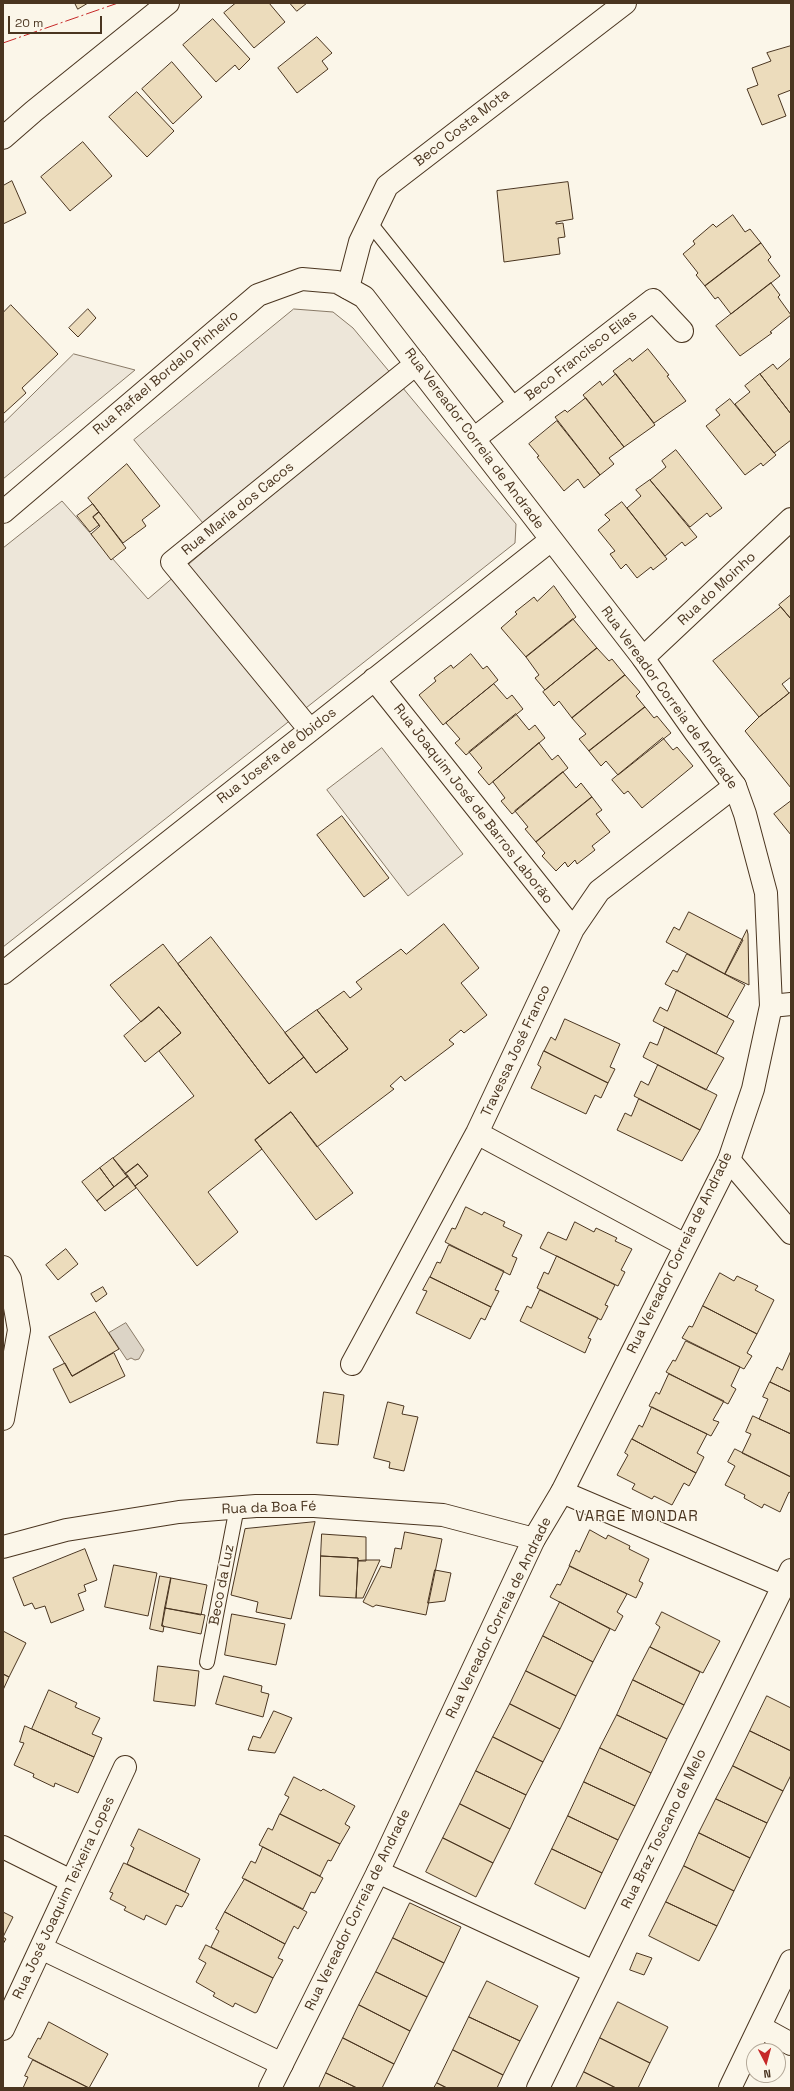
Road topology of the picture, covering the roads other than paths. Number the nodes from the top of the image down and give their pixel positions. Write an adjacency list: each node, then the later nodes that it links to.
1 (168, 3): 3 (street)
2 (625, 3): 4 (street, Beco Costa Mota)
3 (3, 138)
4 (369, 222): 5 (street, Beco Costa Mota); 8 (lane)
5 (348, 288): 7 (street, Rua Vereador Correia de Andrade); 10 (street, Rua Rafael Bordalo Pinheiro)
6 (682, 331): 8 (street, Beco Francisco Elias)
7 (416, 364): 9 (street, Rua Vereador Correia de Andrade); 15 (street, Rua Maria dos Cacos)
8 (516, 406): 9 (street, Beco Francisco Elias)
9 (475, 438): 12 (street, Rua Vereador Correia de Andrade)
10 (3, 512)
11 (791, 520): 13 (street, Rua do Moinho)
12 (551, 540): 13 (street, Rua Vereador Correia de Andrade); 14 (street, Rua Josefa de Óbidos)
13 (644, 658): 16 (street, Rua Vereador Correia de Andrade)
14 (374, 679): 15 (street, Rua Josefa de Óbidos); 17 (street, Rua Joaquim José de Barros Laborão)
15 (310, 730): 18 (street, Rua Josefa de Óbidos)
16 (735, 786): 17 (street, Travessa José Franco); 19 (street, Rua Vereador Correia de Andrade)
17 (573, 930): 20 (street, Travessa José Franco)
18 (3, 973)
19 (781, 1005): 21 (street, Rua Vereador Correia de Andrade)
20 (477, 1133): 23 (street); 25 (street, Travessa José Franco)
21 (729, 1160): 22 (street); 23 (street, Rua Vereador Correia de Andrade)
22 (791, 1233)
23 (685, 1245): 27 (street, Rua Vereador Correia de Andrade)
24 (3, 1267): 26 (street)
25 (352, 1364)
26 (3, 1419)
27 (562, 1492): 29 (street, Rua Vereador Correia de Andrade); 31 (street)
28 (237, 1508): 29 (street, Rua da Boa Fé); 30 (street, Rua da Boa Fé); 32 (lane, Beco da Luz)
29 (534, 1539): 35 (street, Rua Vereador Correia de Andrade)
30 (3, 1547)
31 (787, 1578): 39 (street, Rua Braz Toscano de Melo)
32 (207, 1662)
33 (125, 1766): 36 (street, Rua José Joaquim Teixeira Lopes)
34 (3, 1847): 36 (street)
35 (378, 1872): 39 (street); 43 (street, Rua Vereador Correia de Andrade)
36 (71, 1881): 37 (street, Rua José Joaquim Teixeira Lopes)
37 (41, 1948): 41 (street, Rua José Joaquim Teixeira Lopes); 43 (street)
38 (791, 1962): 40 (street)
39 (594, 1972): 45 (street, Rua Braz Toscano de Melo)
40 (760, 2027): 42 (street); 46 (street)
41 (3, 2029)
42 (791, 2044)
43 (282, 2064): 44 (street, Rua Vereador Correia de Andrade)
44 (270, 2088)
45 (538, 2088)
46 (730, 2088)

